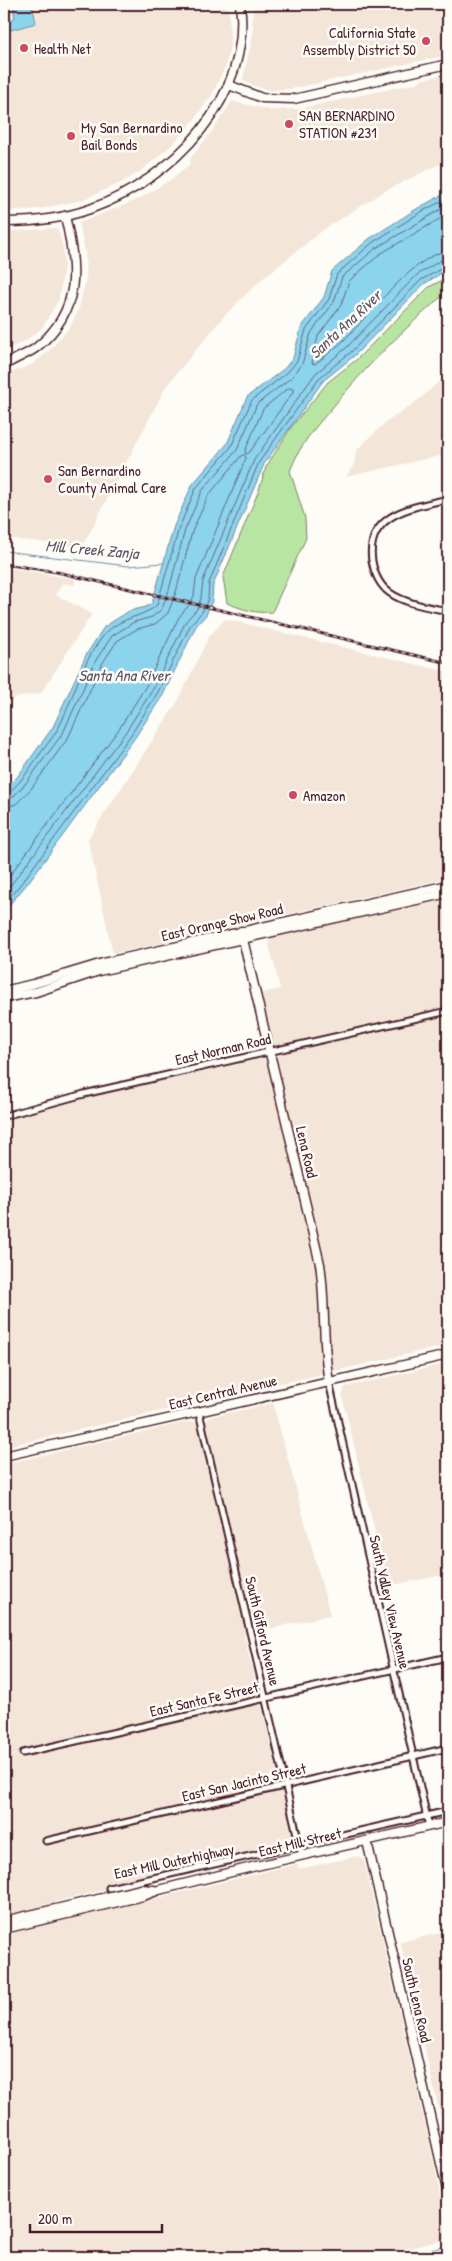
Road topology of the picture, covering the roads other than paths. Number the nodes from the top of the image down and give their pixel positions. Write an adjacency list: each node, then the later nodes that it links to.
1 (240, 4): 3 (street)
2 (448, 64): 3 (street)
3 (229, 85): 4 (street)
4 (65, 216): 5 (street); 6 (street)
5 (4, 222)
6 (6, 363)
7 (448, 499): 8 (street)
8 (448, 611)
9 (448, 884): 11 (street, East Orange Show Road)
10 (448, 893): 11 (street, East Orange Show Road)
11 (242, 935): 12 (street, East Orange Show Road); 16 (street, Lena Road)
12 (64, 978): 13 (street, East Orange Show Road); 14 (street, East Orange Show Road)
13 (4, 990)
14 (4, 998)
15 (448, 1011): 16 (street, East Norman Road)
16 (270, 1051): 17 (street, East Norman Road); 19 (street, Lena Road)
17 (4, 1116)
18 (448, 1355): 19 (street, East Central Avenue)
19 (329, 1382): 20 (street, East Central Avenue); 23 (street, South Valley View Avenue)
20 (199, 1412): 21 (street, East Central Avenue); 24 (street, South Gifford Avenue)
21 (4, 1456)
22 (448, 1657): 23 (street, East Santa Fe Street)
23 (392, 1669): 24 (street, East Santa Fe Street); 27 (street, South Valley View Avenue)
24 (265, 1698): 26 (street, East Santa Fe Street); 28 (street, South Gifford Avenue)
25 (448, 1748): 27 (street, East San Jacinto Street)
26 (23, 1752)
27 (413, 1756): 28 (street, East San Jacinto Street); 30 (street, South Valley View Avenue)
28 (285, 1785): 33 (street, East San Jacinto Street); 35 (street, South Gifford Avenue)
29 (448, 1811): 30 (street, East Mill Outerhighway)
30 (427, 1816): 32 (street, South Valley View Avenue); 35 (street, East Mill Outerhighway)
31 (448, 1822): 32 (street, East Mill Street)
32 (430, 1827): 34 (street, East Mill Street)
33 (46, 1840)
34 (367, 1841): 36 (street, East Mill Street); 41 (street, South Lena Road)
35 (299, 1846): 36 (street, South Gifford Avenue); 37 (street, East Mill Outerhighway)
36 (302, 1856): 38 (street, East Mill Street)
37 (110, 1888)
38 (159, 1890): 39 (street, East Mill Street); 40 (street, East Mill Street)
39 (4, 1920)
40 (4, 1929)
41 (448, 2193)

